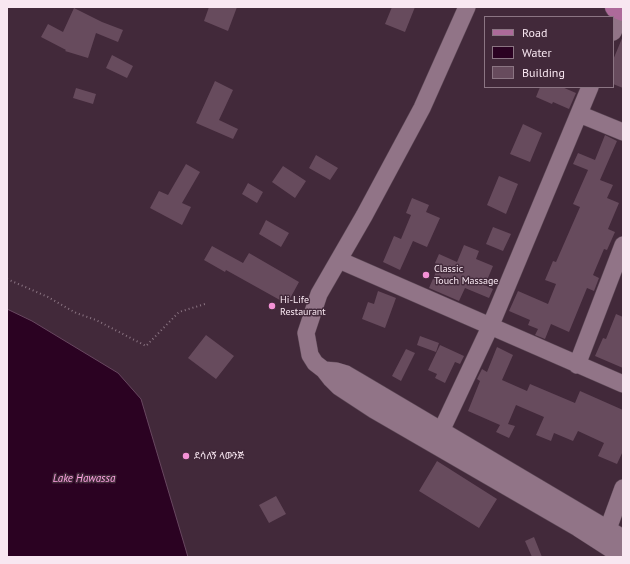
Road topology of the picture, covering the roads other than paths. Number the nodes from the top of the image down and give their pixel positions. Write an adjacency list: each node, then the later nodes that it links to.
1 (467, 7): 8 (street)
2 (621, 9): 3 (street)
3 (614, 29)
4 (590, 88): 5 (street)
5 (578, 114): 6 (street); 9 (street)
6 (623, 132)
7 (623, 245): 10 (street)
8 (338, 260): 9 (street); 12 (street)
9 (490, 327): 10 (street); 12 (street)
10 (577, 365): 11 (street)
11 (623, 384)
12 (439, 437): 14 (street)
13 (623, 488): 14 (street)
14 (604, 536): 15 (street); 16 (street)
15 (623, 538)
16 (623, 557)

